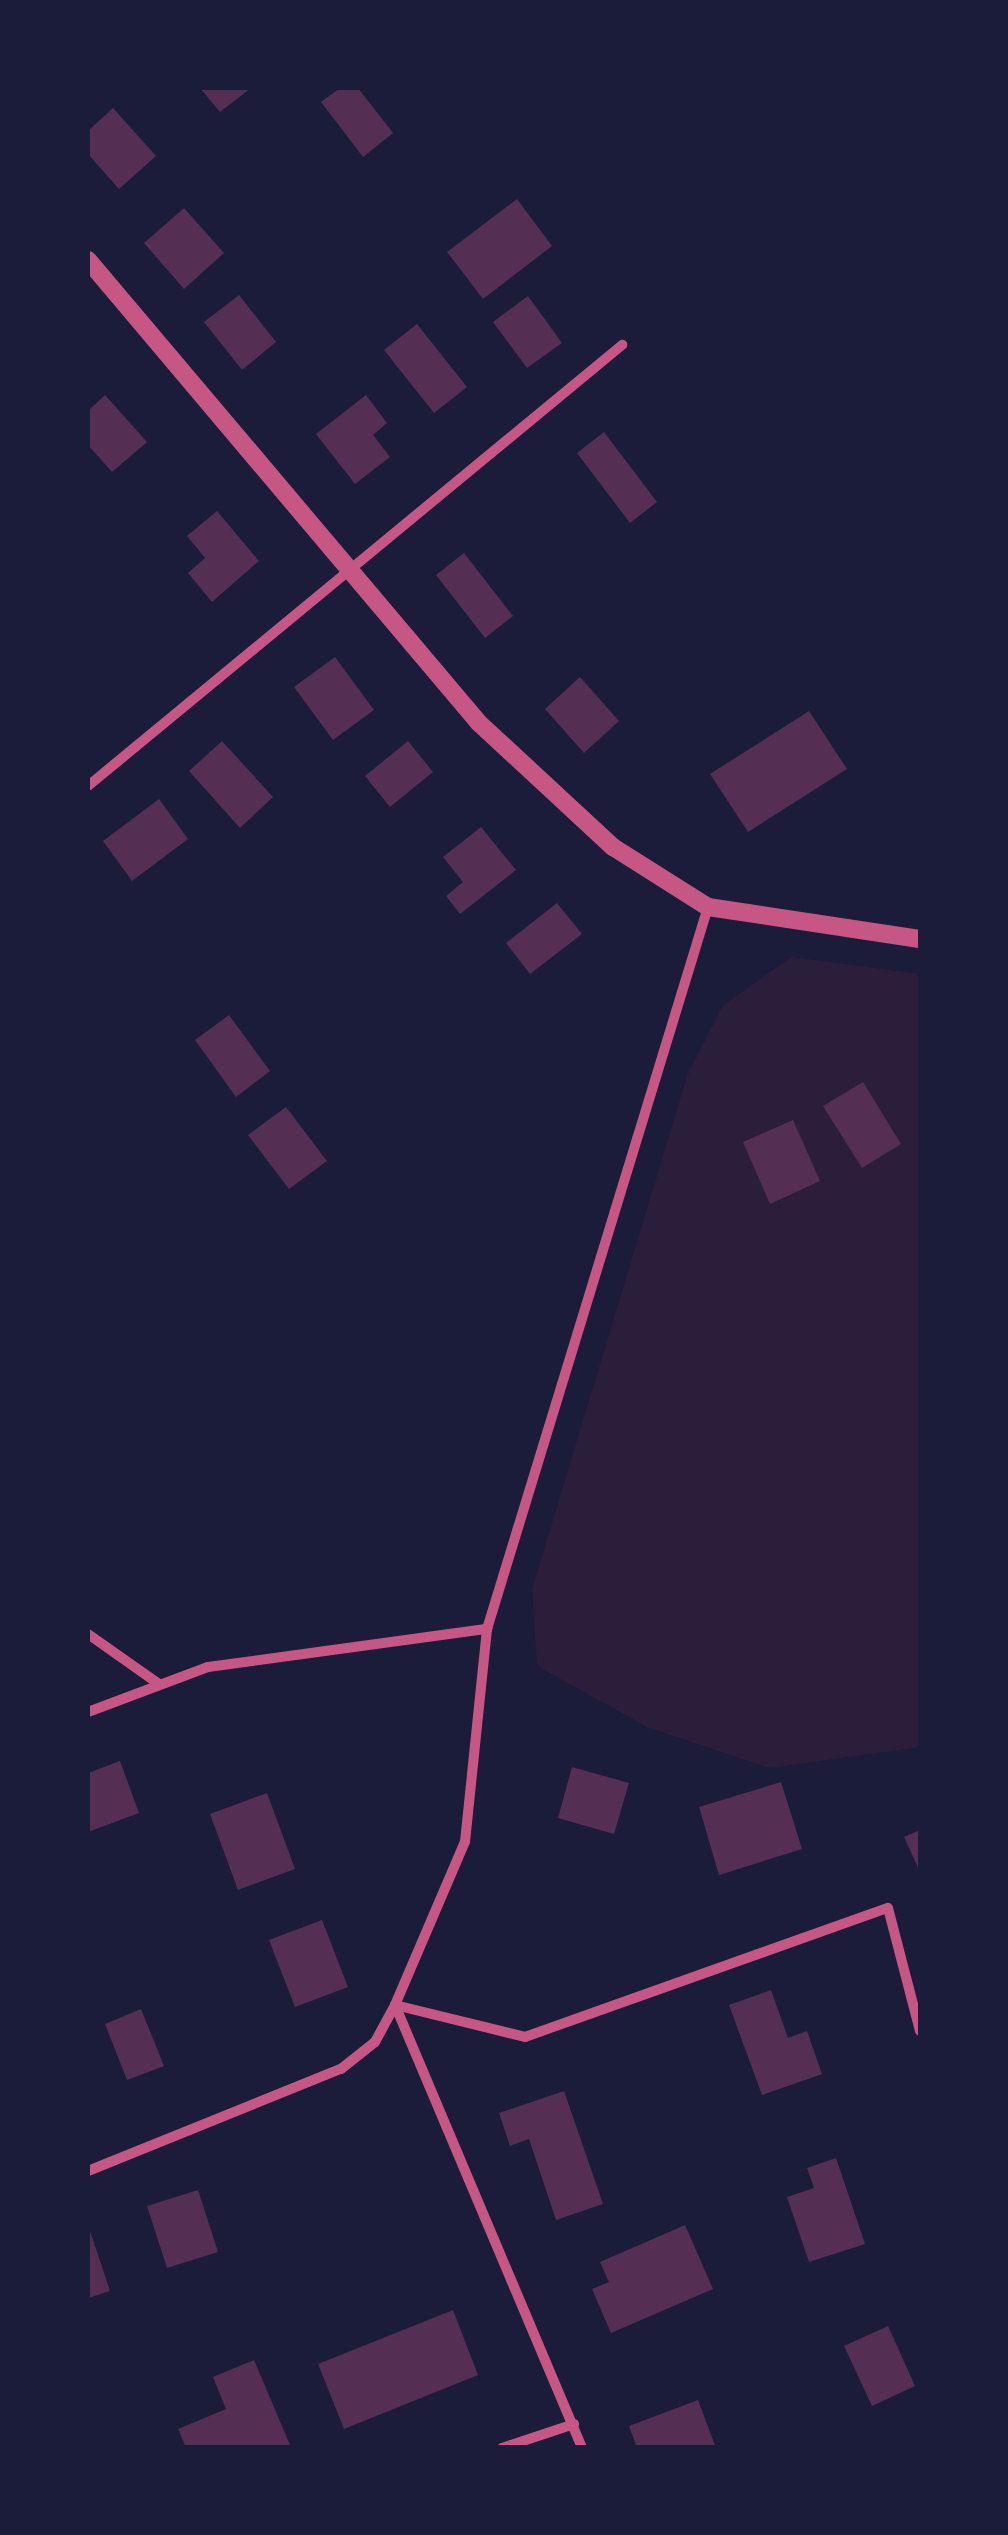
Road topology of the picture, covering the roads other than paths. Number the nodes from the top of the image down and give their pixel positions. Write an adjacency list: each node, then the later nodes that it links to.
1 (88, 260): 3 (street)
2 (622, 345): 3 (street)
3 (352, 573): 4 (street); 5 (street)
4 (88, 786)
5 (708, 907): 6 (street); 7 (street)
6 (920, 939)
7 (488, 1629): 9 (street); 11 (street)
8 (88, 1634): 9 (street)
9 (159, 1684): 10 (street)
10 (88, 1712)
11 (395, 2005): 12 (street); 13 (street); 14 (street)
12 (920, 2031)
13 (88, 2172)
14 (574, 2424): 15 (street); 16 (street)
15 (502, 2448)
16 (582, 2448)

